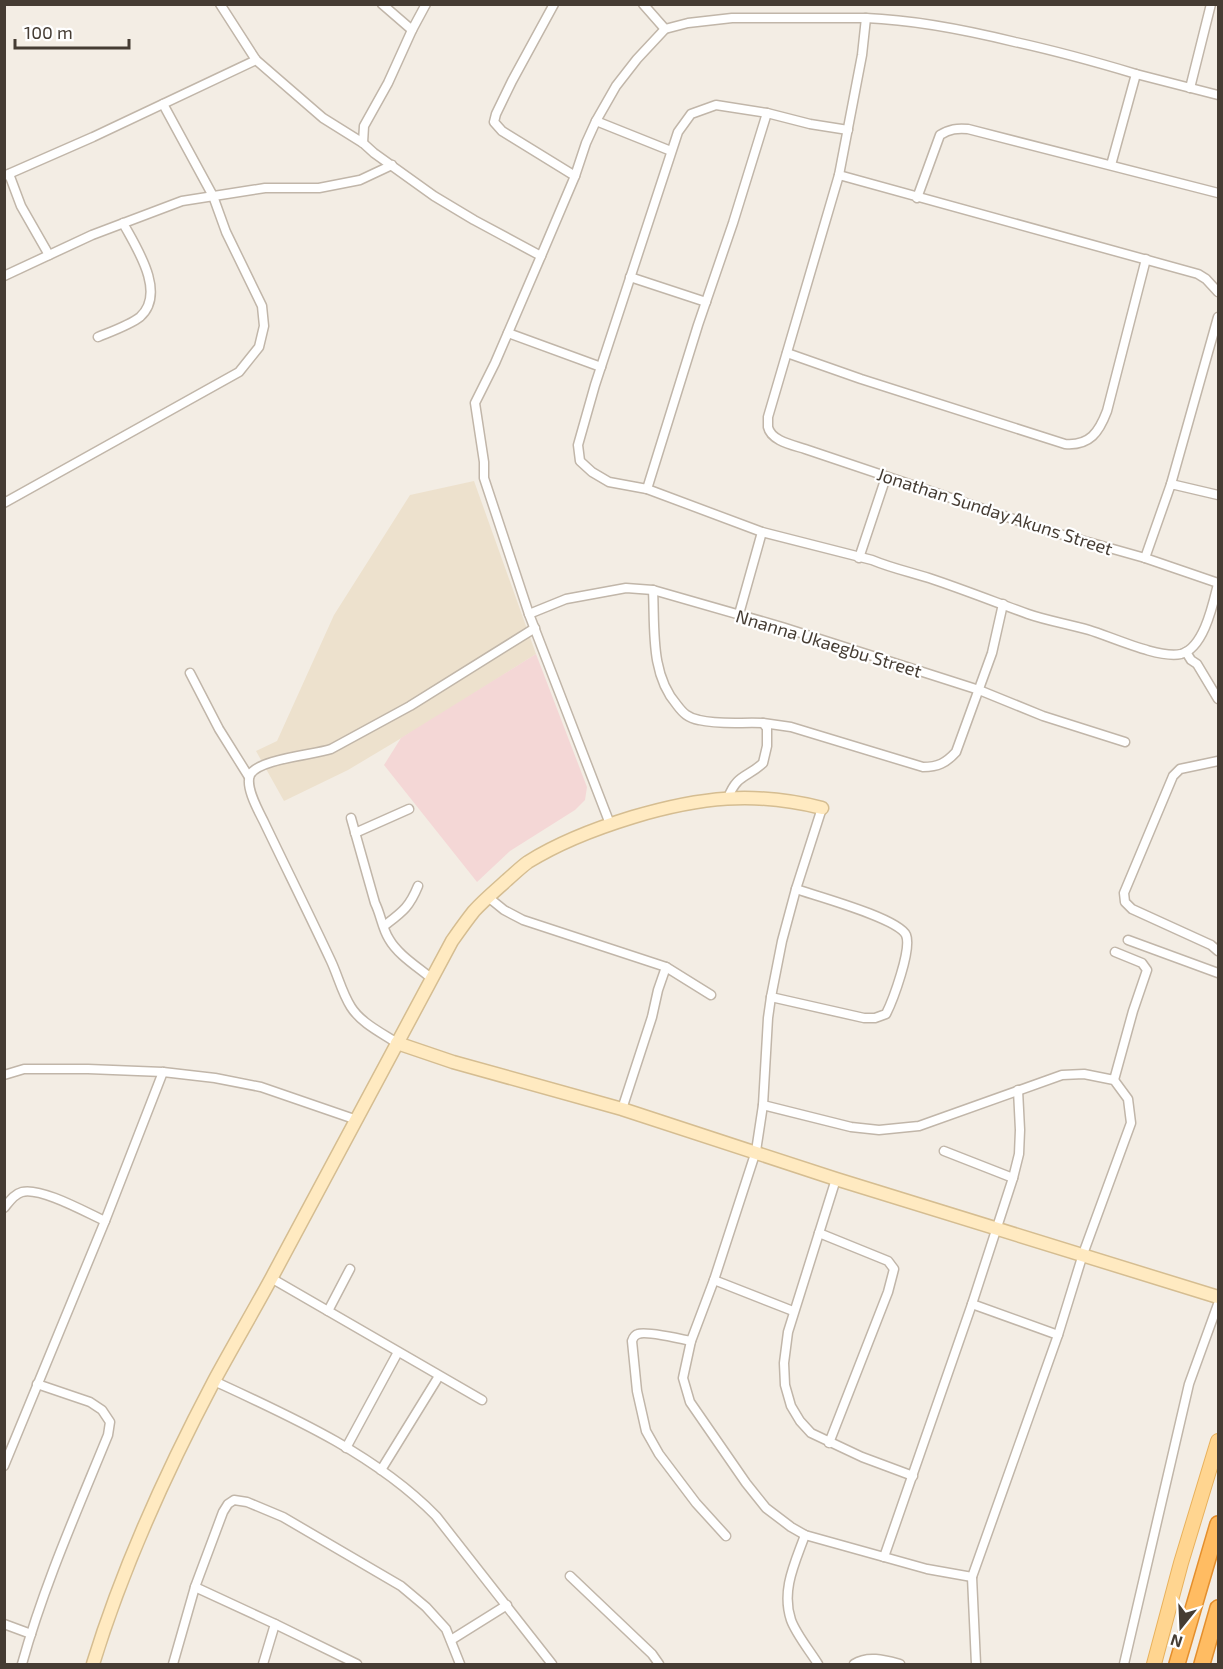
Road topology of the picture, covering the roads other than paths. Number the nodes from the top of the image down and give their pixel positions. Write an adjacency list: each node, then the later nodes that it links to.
1 (220, 4): 10 (street)
2 (382, 4): 9 (street)
3 (426, 4): 9 (street)
4 (554, 4): 24 (street)
5 (643, 4): 8 (street)
6 (1211, 4): 12 (street)
7 (866, 18): 8 (street); 11 (street); 17 (street)
8 (665, 29): 16 (street)
9 (412, 30): 18 (street)
10 (256, 60): 14 (street); 18 (street)
11 (1136, 74): 12 (street); 21 (street)
12 (1191, 88): 13 (street)
13 (1218, 95)
14 (163, 104): 22 (street); 26 (street)
15 (766, 113): 17 (street); 19 (street); 35 (street)
16 (596, 121): 19 (street); 24 (street)
17 (848, 130): 23 (street)
18 (363, 143): 20 (street)
19 (671, 151): 33 (street)
20 (392, 165): 26 (street); 30 (street)
21 (1111, 165): 25 (street); 27 (street)
22 (7, 175): 29 (street)
23 (839, 175): 27 (street); 39 (street)
24 (575, 176): 30 (street)
25 (1218, 193)
26 (213, 196): 28 (street); 45 (street)
27 (917, 198): 31 (street)
28 (123, 223): 29 (street); 38 (street)
29 (49, 255): 32 (street)
30 (541, 256): 37 (street)
31 (1146, 259): 34 (street); 39 (street)
32 (4, 276)
33 (630, 277): 35 (street); 40 (street)
34 (1218, 292)
35 (706, 302): 43 (street)
36 (1218, 317): 42 (street)
37 (508, 333): 40 (street); 52 (street)
38 (98, 337)
39 (787, 352): 41 (street, Jonathan Sunday Akuns Street)
40 (601, 367): 43 (street)
41 (886, 477): 47 (street); 48 (street, Jonathan Sunday Akuns Street)
42 (1171, 484): 44 (street); 48 (street)
43 (647, 489): 46 (street)
44 (1218, 495)
45 (4, 503)
46 (762, 532): 47 (street); 53 (street)
47 (859, 558): 51 (street)
48 (1145, 558): 49 (street, Jonathan Sunday Akuns Street)
49 (1218, 584): 55 (street)
50 (653, 590): 52 (street, Nnanna Ukaegbu Street); 53 (street, Nnanna Ukaegbu Street); 59 (street)
51 (1003, 604): 55 (street); 57 (street)
52 (529, 614): 54 (street)
53 (739, 614): 57 (street, Nnanna Ukaegbu Street)
54 (535, 628): 62 (street); 67 (street)
55 (1186, 652): 58 (street)
56 (190, 673): 62 (street)
57 (979, 690): 59 (street); 60 (street, Nnanna Ukaegbu Street)
58 (1218, 699)
59 (763, 723): 63 (street)
60 (1125, 742)
61 (1218, 761): 74 (street)
62 (249, 777): 81 (street)
63 (728, 798): 65 (main road); 67 (main road)
64 (409, 808): 68 (street)
65 (822, 808): 70 (street)
66 (351, 818): 68 (street)
67 (610, 824): 71 (main road)
68 (355, 833): 72 (street)
69 (418, 886): 72 (street)
70 (796, 889): 80 (street); 80 (street)
71 (488, 897): 76 (street); 78 (main road)
72 (384, 926): 78 (street)
73 (1128, 940): 77 (street)
74 (1218, 951)
75 (1115, 952): 84 (street)
76 (666, 968): 79 (street); 87 (street)
77 (1218, 973)
78 (432, 979): 81 (main road)
79 (711, 995)
80 (771, 997): 86 (street)
81 (397, 1043): 87 (main road); 88 (main road)
82 (163, 1072): 83 (street); 88 (street); 94 (street)
83 (4, 1075)
84 (1114, 1080): 85 (street); 97 (street)
85 (1018, 1090): 86 (street); 91 (street)
86 (763, 1105): 89 (street)
87 (622, 1109): 89 (main road)
88 (357, 1120): 99 (main road)
89 (756, 1151): 92 (main road); 100 (street)
90 (944, 1151): 91 (street)
91 (1013, 1178): 95 (street)
92 (836, 1179): 95 (main road); 96 (street)
93 (4, 1208): 94 (street)
94 (105, 1221): 111 (street)
95 (996, 1227): 97 (main road); 102 (street)
96 (819, 1233): 105 (street); 116 (street)
97 (1083, 1254): 101 (main road); 106 (street)
98 (350, 1269): 104 (street)
99 (272, 1278): 104 (street); 110 (main road)
100 (714, 1280): 105 (street); 107 (street)
101 (1218, 1297)
102 (972, 1304): 106 (street); 120 (street)
103 (1218, 1304): 146 (street)
104 (328, 1311): 108 (street)
105 (793, 1311): 116 (street)
106 (1058, 1335): 126 (street)
107 (691, 1341): 122 (street); 123 (street)
108 (398, 1352): 109 (street); 117 (street)
109 (439, 1376): 112 (street); 119 (street)
110 (214, 1381): 117 (street); 135 (main road)
111 (37, 1384): 115 (street); 132 (street)
112 (482, 1400)
113 (4, 1438): 115 (street)
114 (1218, 1441): 147 (main road)
115 (14, 1442): 118 (street)
116 (829, 1443): 120 (street)
117 (346, 1448): 119 (street)
118 (4, 1466)
119 (381, 1470): 128 (street)
120 (913, 1476): 124 (street)
121 (1218, 1524): 148 (highway)
122 (805, 1534): 124 (street); 142 (street)
123 (726, 1536)
124 (884, 1557): 126 (street)
125 (570, 1575): 141 (street)
126 (972, 1577): 145 (street)
127 (195, 1587): 131 (street); 133 (street); 136 (street)
128 (507, 1605): 133 (street); 140 (street)
129 (1218, 1608): 149 (highway)
130 (4, 1624): 132 (street)
131 (275, 1624): 137 (street); 138 (street)
132 (31, 1634): 134 (street)
133 (451, 1640): 139 (street)
134 (22, 1665)
135 (93, 1665)
136 (173, 1665)
137 (263, 1665)
138 (357, 1665)
139 (460, 1665)
140 (552, 1665)
141 (659, 1665)
142 (818, 1665)
143 (854, 1665): 144 (street)
144 (900, 1665)
145 (976, 1665)
146 (1124, 1665)
147 (1154, 1665)
148 (1178, 1665)
149 (1202, 1665)

